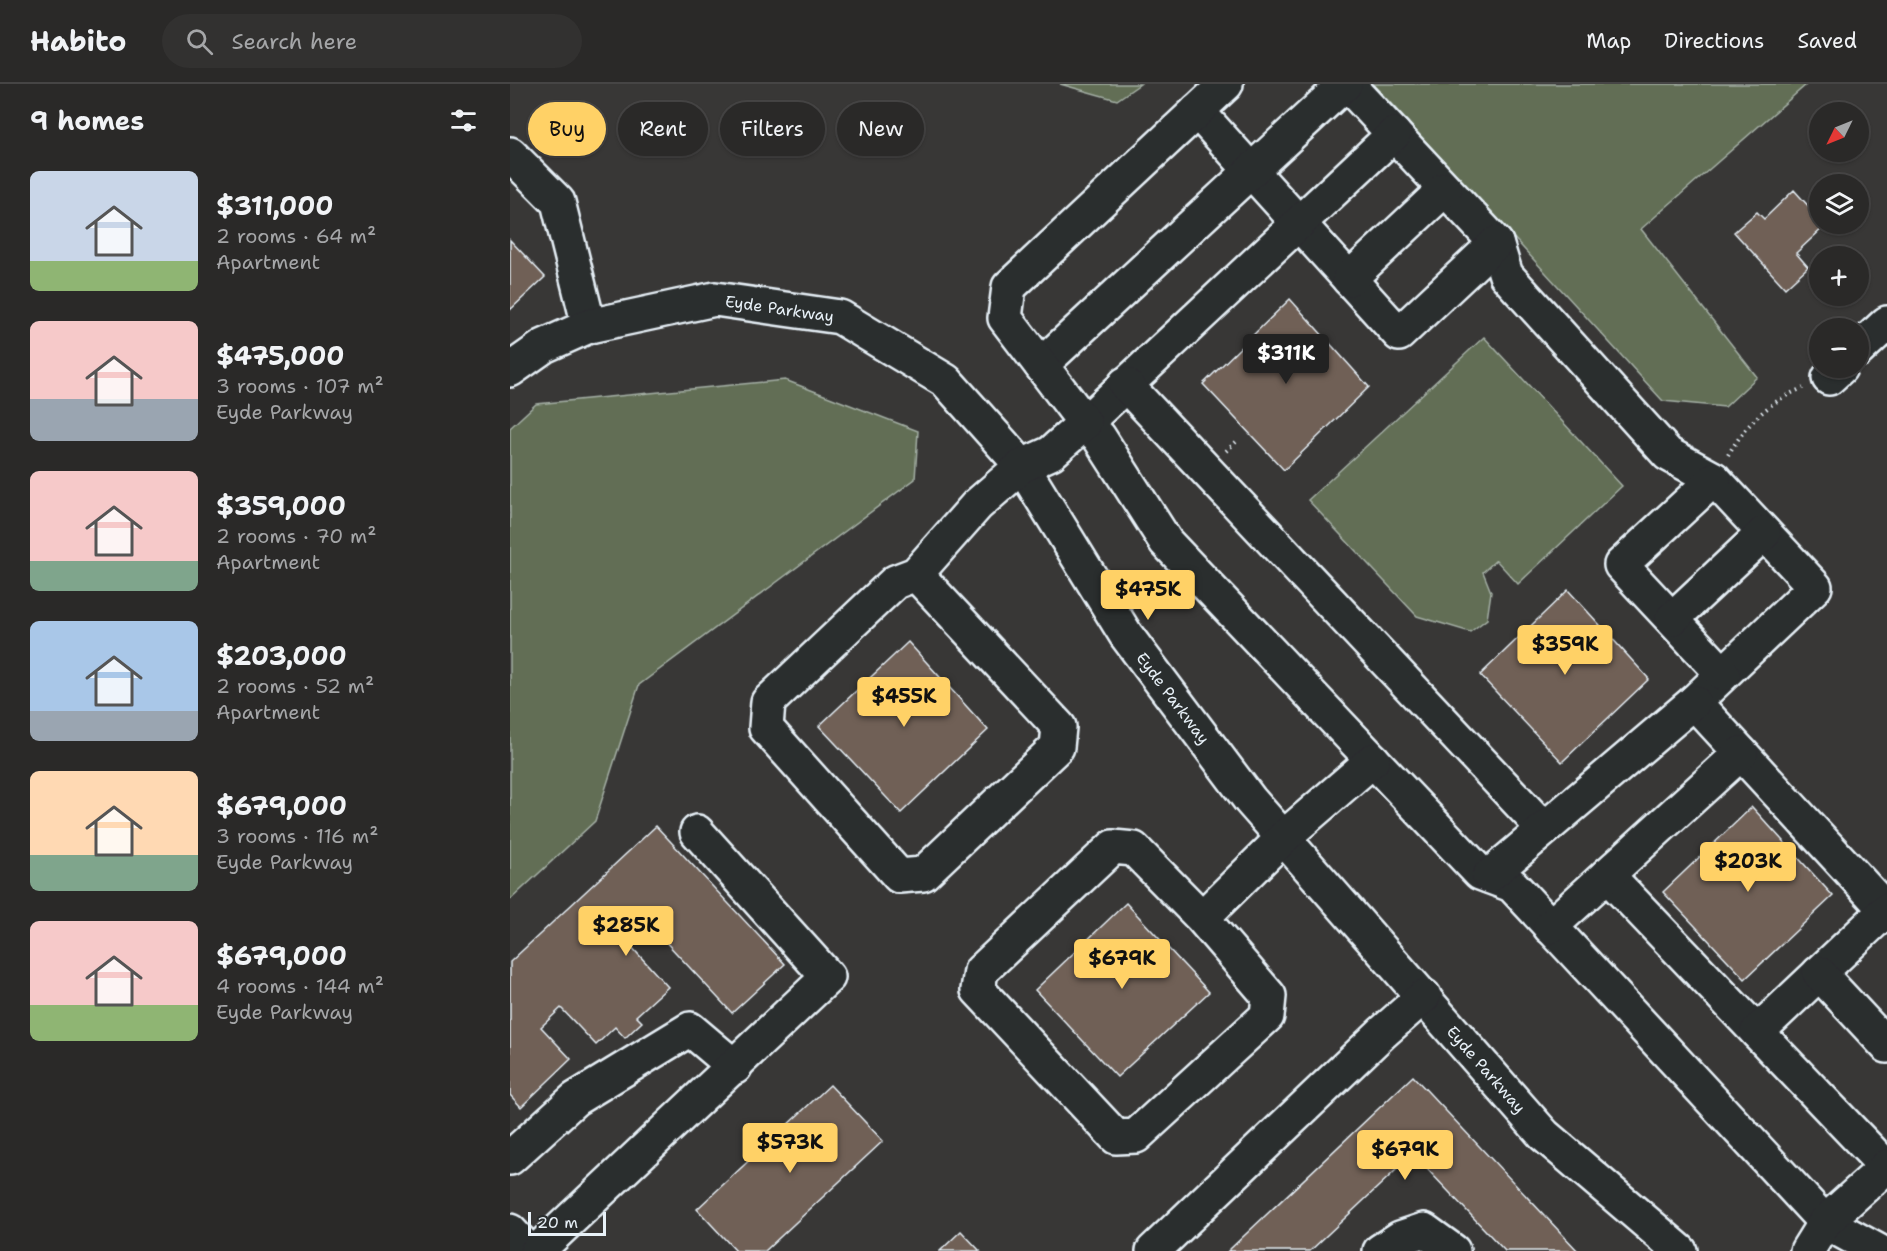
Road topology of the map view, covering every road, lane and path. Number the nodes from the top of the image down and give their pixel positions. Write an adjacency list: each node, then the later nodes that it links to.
1 (1226, 84): 3 (street)
2 (1346, 84): 4 (street); 6 (street)
3 (1197, 111): 6 (street); 14 (street)
4 (1394, 134): 7 (street); 8 (street)
5 (510, 154): 12 (street)
6 (1252, 170): 8 (street); 14 (street)
7 (1445, 189): 9 (street); 10 (street)
8 (1299, 223): 10 (street); 17 (street)
9 (1496, 243): 10 (street); 20 (street)
10 (1349, 279)
11 (1887, 323): 13 (street)
12 (588, 326): 15 (street, Eyde Parkway); 19 (street, Eyde Parkway)
13 (1869, 340)
14 (1041, 365): 18 (street)
15 (510, 370)
16 (1823, 378): 20 (path)
17 (1125, 384): 18 (street); 28 (street)
18 (1085, 423): 19 (street); 27 (street)
19 (1022, 466): 22 (street); 30 (street, Eyde Parkway)
20 (1714, 479): 21 (street); 23 (street)
21 (1764, 532): 23 (street); 24 (street)
22 (916, 574): 22 (street)
23 (1672, 619): 24 (street)
24 (1723, 674): 25 (street)
25 (1694, 702): 26 (street); 28 (street)
26 (1741, 753): 31 (street); 33 (street)
27 (1373, 760): 30 (street); 32 (street)
28 (1544, 829): 32 (street)
29 (697, 832): 40 (street)
30 (1284, 837): 34 (street); 37 (street, Eyde Parkway)
31 (1607, 875): 35 (street); 38 (street)
32 (1489, 876): 35 (street)
33 (1886, 911): 36 (street)
34 (1202, 918): 34 (street)
35 (1550, 927): 43 (street)
36 (1820, 973): 38 (street); 39 (street)
37 (1424, 996): 47 (street); 50 (street, Eyde Parkway)
38 (1757, 1032): 42 (street)
39 (1887, 1046)
40 (735, 1067): 41 (street); 46 (street)
41 (510, 1158)
42 (1887, 1167): 43 (street)
43 (1825, 1222): 51 (street); 52 (street)
44 (510, 1231): 45 (street)
45 (529, 1251)
46 (537, 1251)
47 (1153, 1251)
48 (1380, 1251): 49 (street)
49 (1453, 1251)
50 (1680, 1251)
51 (1807, 1251)
52 (1878, 1251)

